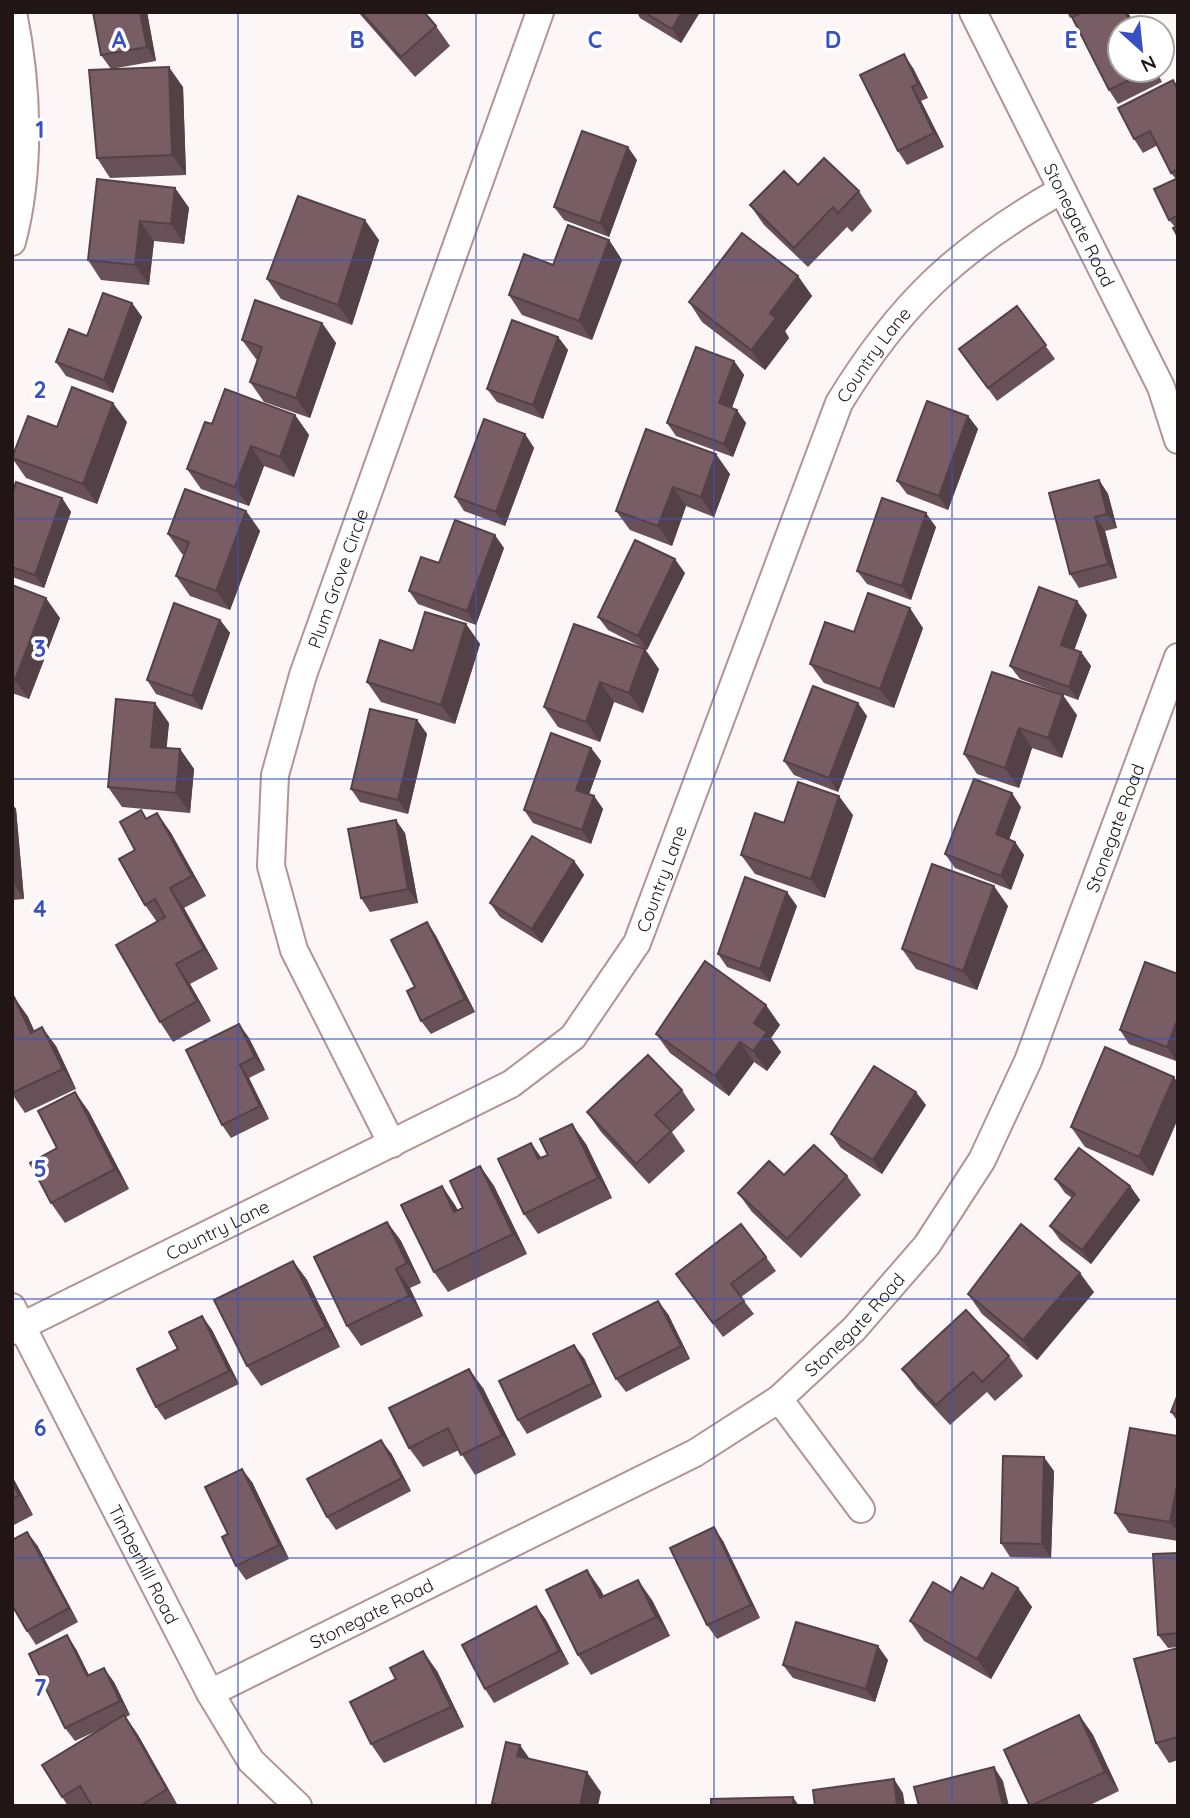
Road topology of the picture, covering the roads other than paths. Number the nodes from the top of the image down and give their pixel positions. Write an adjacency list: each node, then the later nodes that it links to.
1 (13, 12): 5 (street)
2 (540, 12): 8 (street, Plum Grove Circle)
3 (973, 12): 4 (street, Stonegate Road)
4 (1060, 191): 6 (street, Stonegate Road); 8 (street, Country Lane)
5 (12, 243)
6 (1178, 440)
7 (1178, 657): 10 (street, Stonegate Road)
8 (391, 1144): 9 (street, Country Lane)
9 (16, 1321): 12 (street, Timberhill Road)
10 (779, 1399): 11 (street); 12 (street, Stonegate Road)
11 (861, 1509)
12 (210, 1693): 13 (street, Timberhill Road)
13 (298, 1806)

